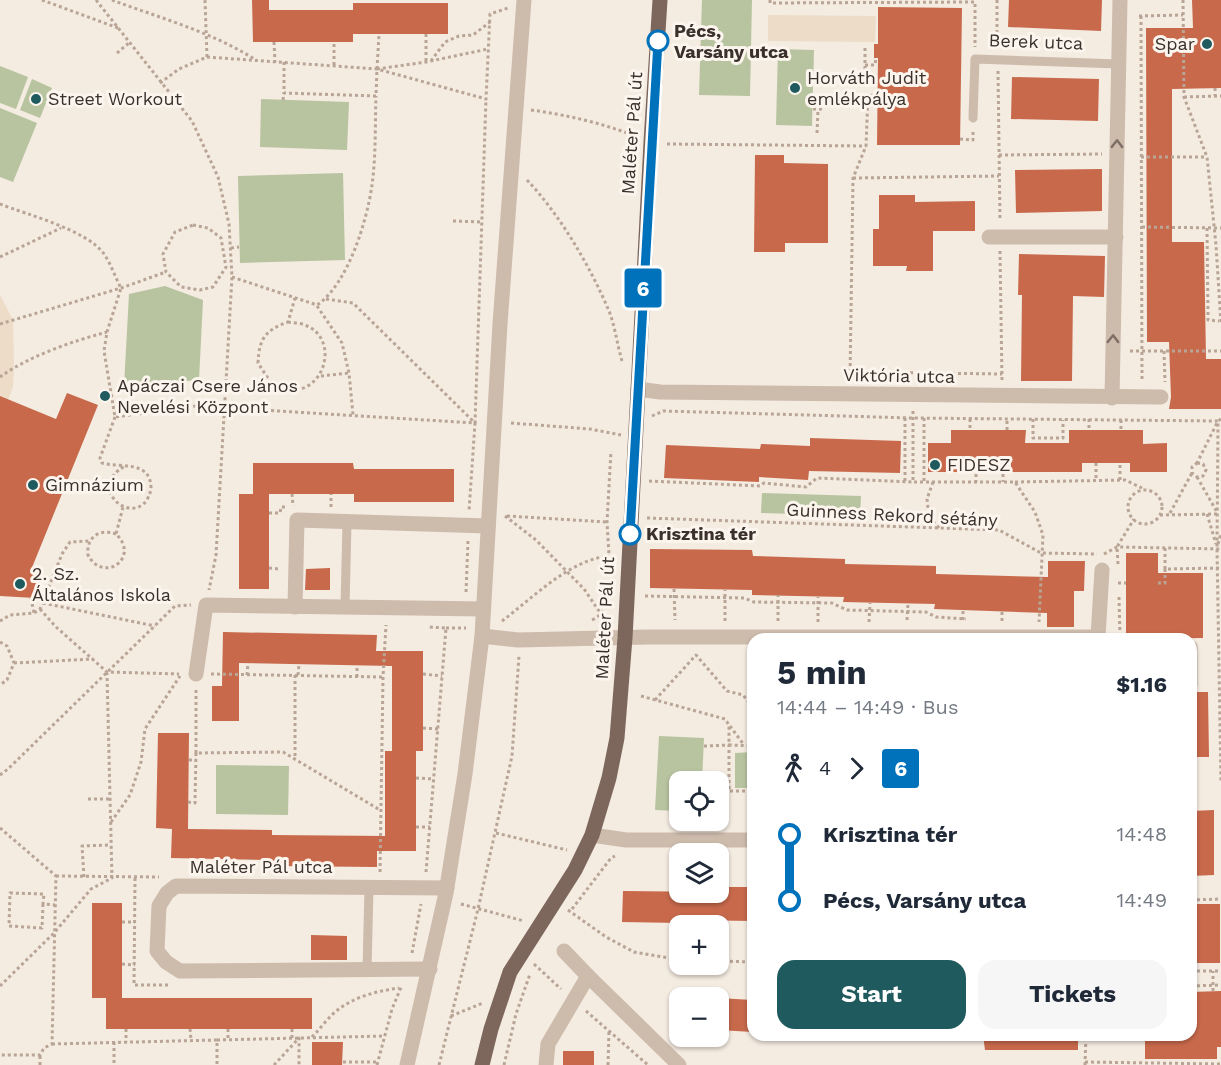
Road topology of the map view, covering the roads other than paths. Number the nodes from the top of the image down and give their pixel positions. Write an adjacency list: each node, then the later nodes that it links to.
1 (660, 0): 8 (main road, Maléter Pál út)
2 (1120, 0): 4 (street)
3 (524, 1): 11 (street)
4 (1119, 64): 5 (lane, Berek utca); 6 (street, one-way to 4)
5 (973, 118)
6 (1116, 237): 7 (street); 10 (street, one-way to 6)
7 (994, 238)
8 (638, 389): 10 (street, Viktória utca); 19 (main road, Maléter Pál út)
9 (1161, 397): 10 (street, Viktória utca)
10 (1112, 398)
11 (488, 520): 12 (street); 16 (street)
12 (347, 522): 14 (street); 15 (lane)
13 (1102, 570): 18 (street)
14 (295, 607): 15 (street); 21 (street)
15 (345, 607): 16 (street)
16 (483, 609): 17 (street)
17 (482, 632): 19 (street); 25 (street)
18 (1098, 633)
19 (625, 638): 20 (street); 22 (main road, Maléter Pál út)
20 (747, 638)
21 (189, 674)
22 (592, 835): 23 (street); 31 (main road, Maléter Pál út)
23 (747, 840)
24 (369, 888): 25 (street, Maléter Pál utca); 28 (lane); 28 (street, Maléter Pál utca)
25 (446, 894): 27 (street)
26 (564, 951): 29 (street)
27 (430, 969): 28 (street, Maléter Pál utca); 30 (street)
28 (367, 970)
29 (588, 976): 32 (street); 33 (street)
30 (407, 1065)
31 (482, 1065)
32 (546, 1065)
33 (679, 1065)

